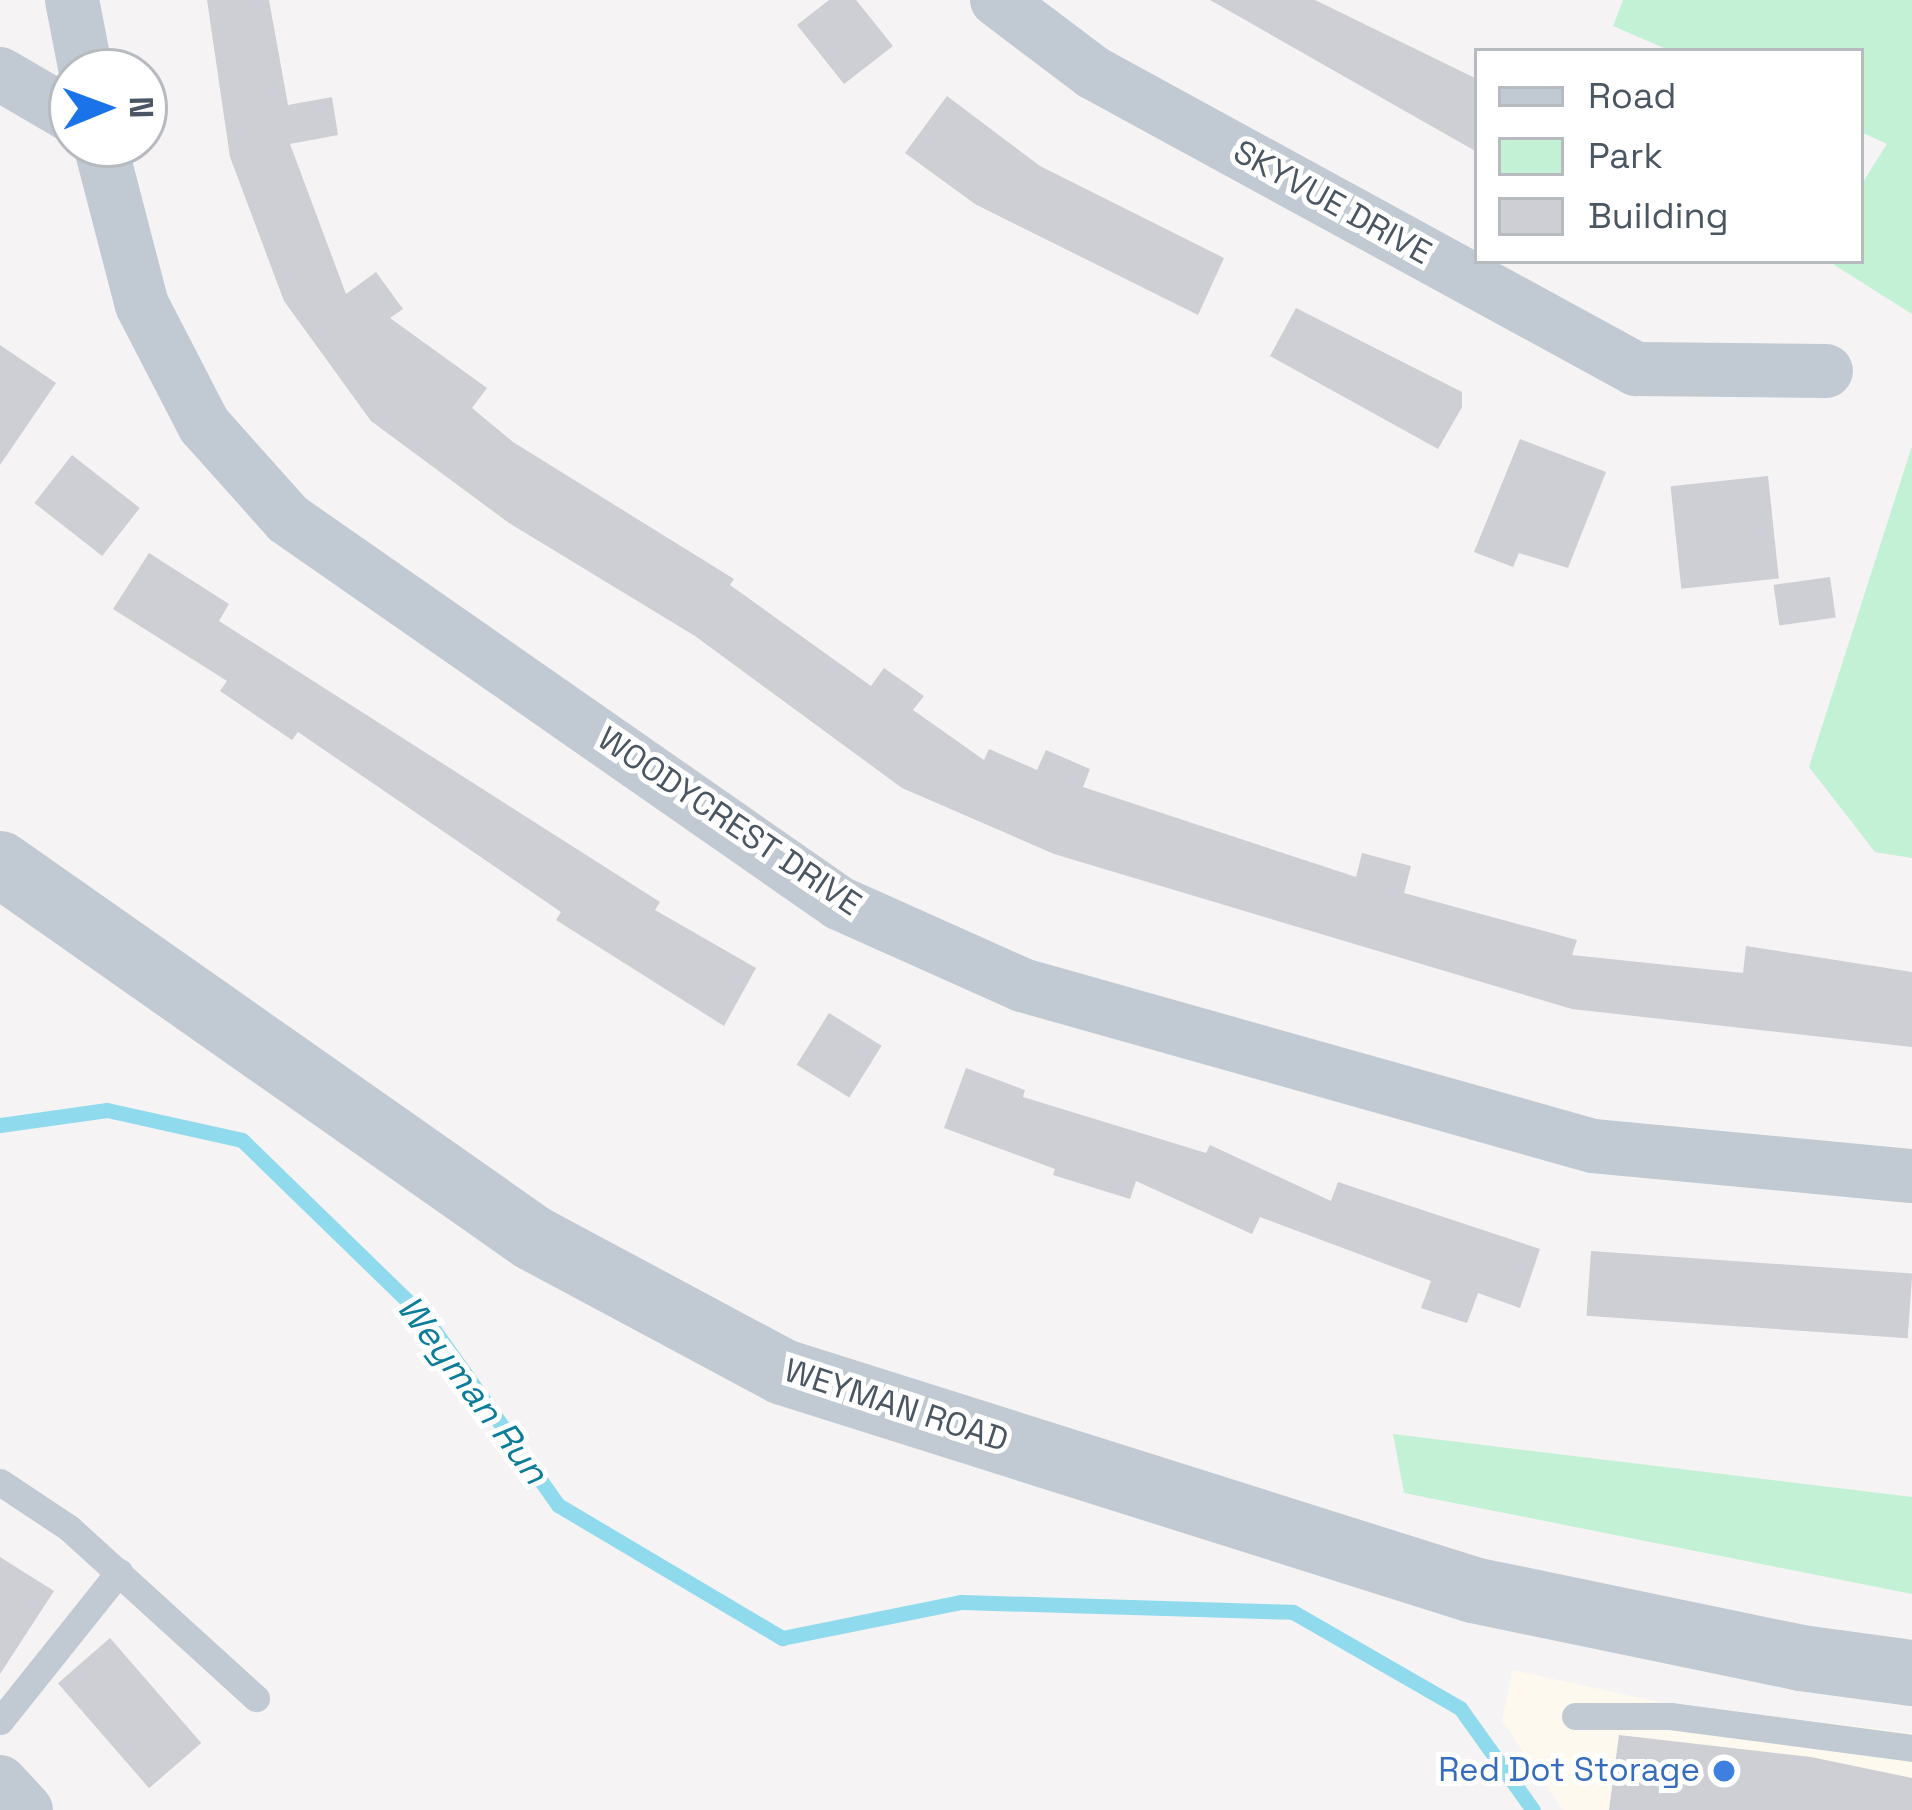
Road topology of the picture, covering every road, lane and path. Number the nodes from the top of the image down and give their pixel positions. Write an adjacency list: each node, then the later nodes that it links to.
1 (72, 0): 3 (street)
2 (997, 0): 7 (street, SKYVUE DRIVE)
3 (81, 48)
4 (0, 74): 5 (street)
5 (48, 102)
6 (106, 168): 9 (street, WOODYCREST DRIVE)
7 (1826, 371)
8 (0, 864): 12 (street, WEYMAN ROAD)
9 (1912, 1176)
10 (0, 1482): 11 (lane)
11 (119, 1572): 13 (lane); 15 (lane)
12 (1912, 1673)
13 (256, 1698)
14 (1575, 1716): 16 (lane)
15 (0, 1721)
16 (1912, 1748)
17 (0, 1782): 18 (street)
18 (26, 1810)

